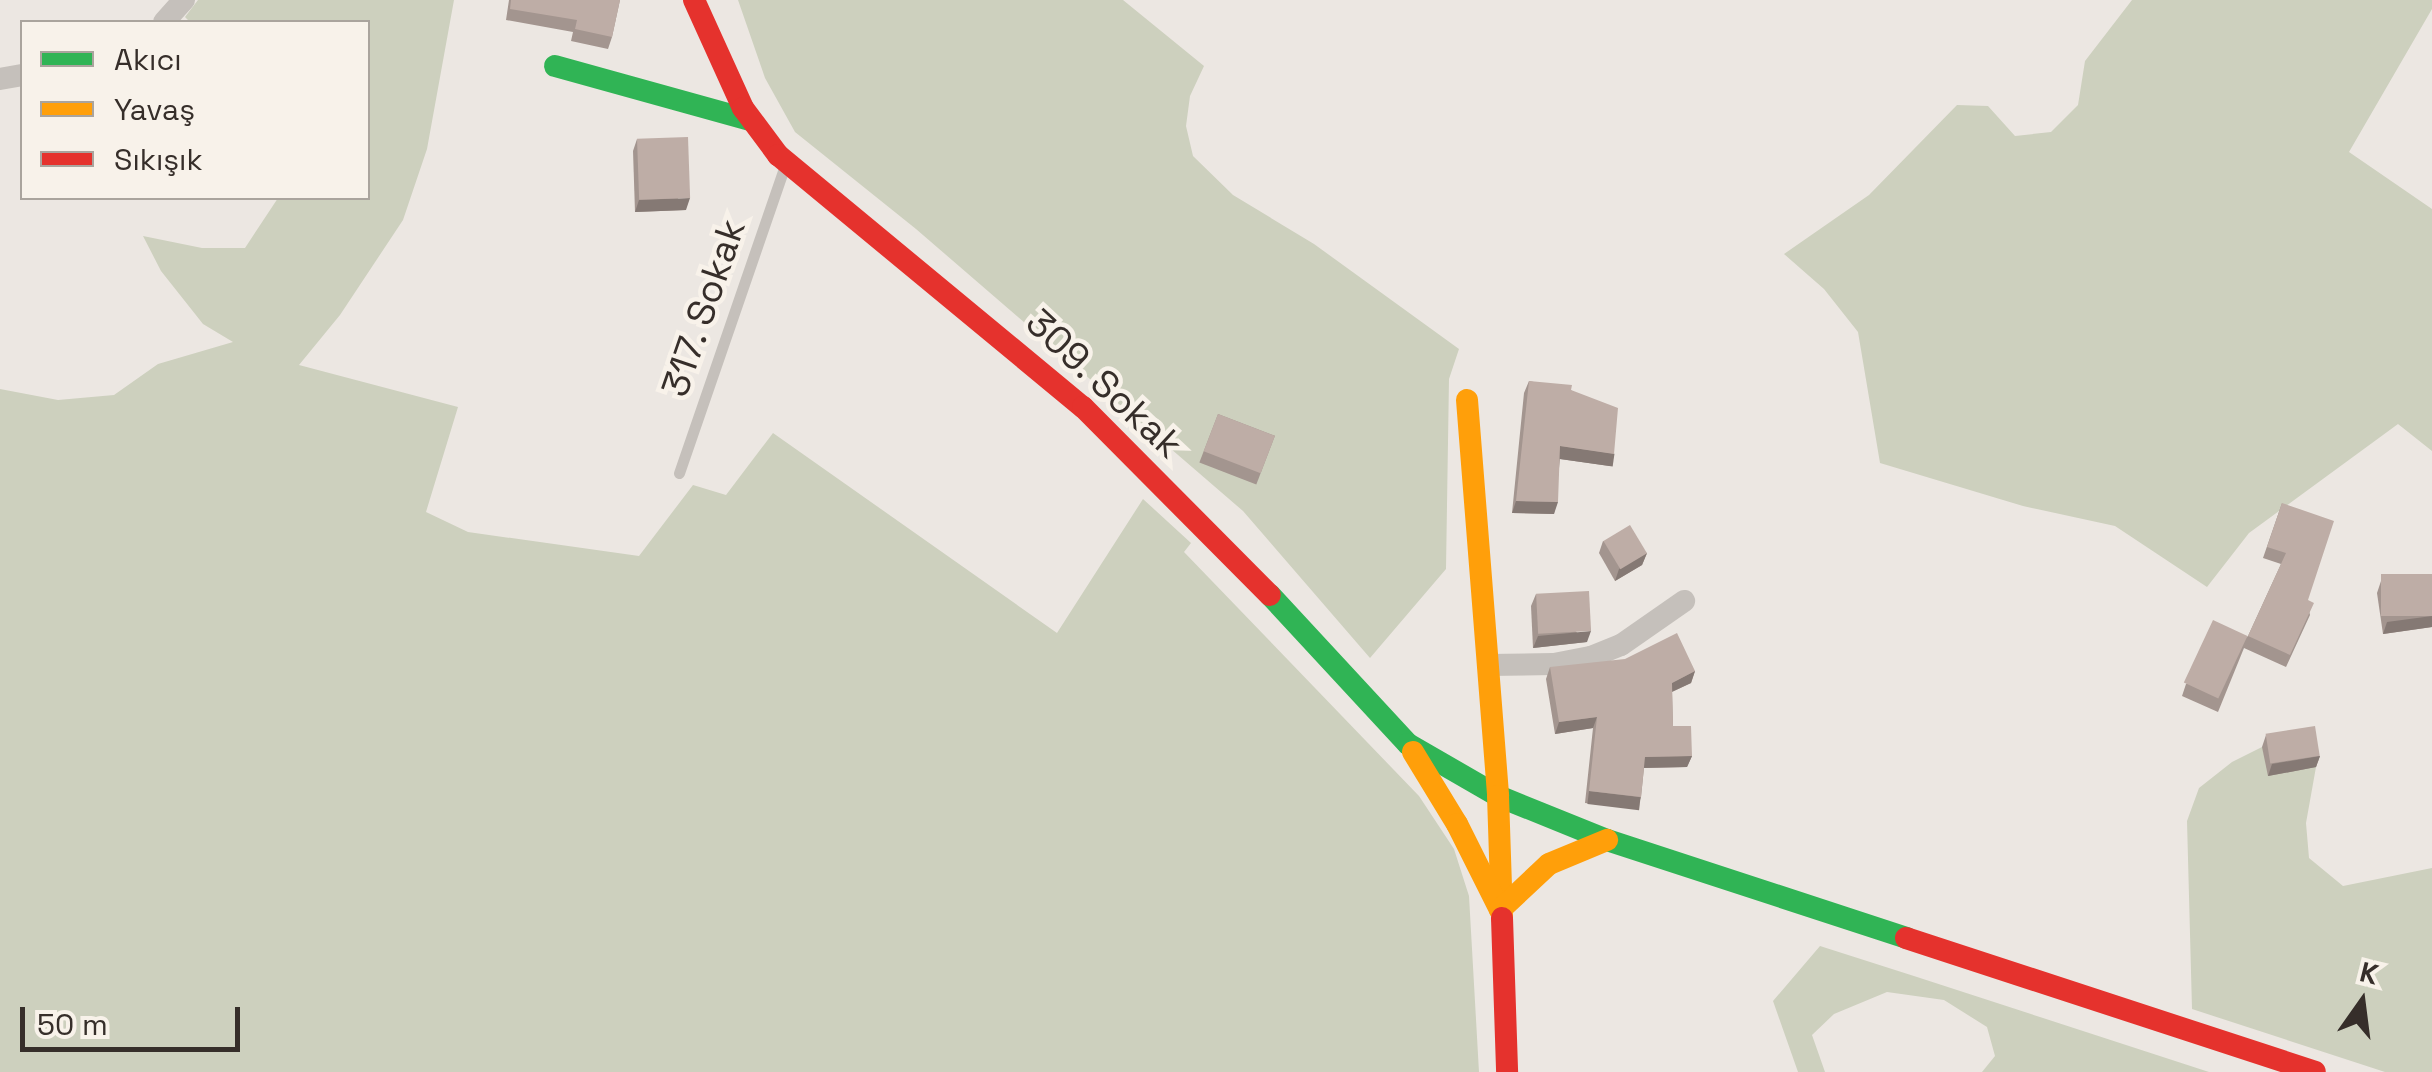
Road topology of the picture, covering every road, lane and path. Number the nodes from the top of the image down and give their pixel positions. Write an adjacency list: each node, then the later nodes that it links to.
1 (184, 0): 3 (street)
2 (694, 0): 5 (street, 309. Sokak)
3 (166, 20)
4 (555, 66): 5 (street)
5 (750, 120): 6 (street, 309. Sokak)
6 (786, 162): 8 (lane, 317. Sokak); 11 (street, 309. Sokak)
7 (1467, 400): 10 (street)
8 (678, 474)
9 (1684, 601): 10 (street)
10 (1488, 665): 12 (street)
11 (1408, 744): 12 (street, 309. Sokak); 14 (street)
12 (1498, 796): 13 (street, 309. Sokak); 14 (street)
13 (1607, 840): 14 (street); 16 (street, 309. Sokak)
14 (1500, 910): 15 (street)
15 (1507, 1072)
16 (2315, 1072)

